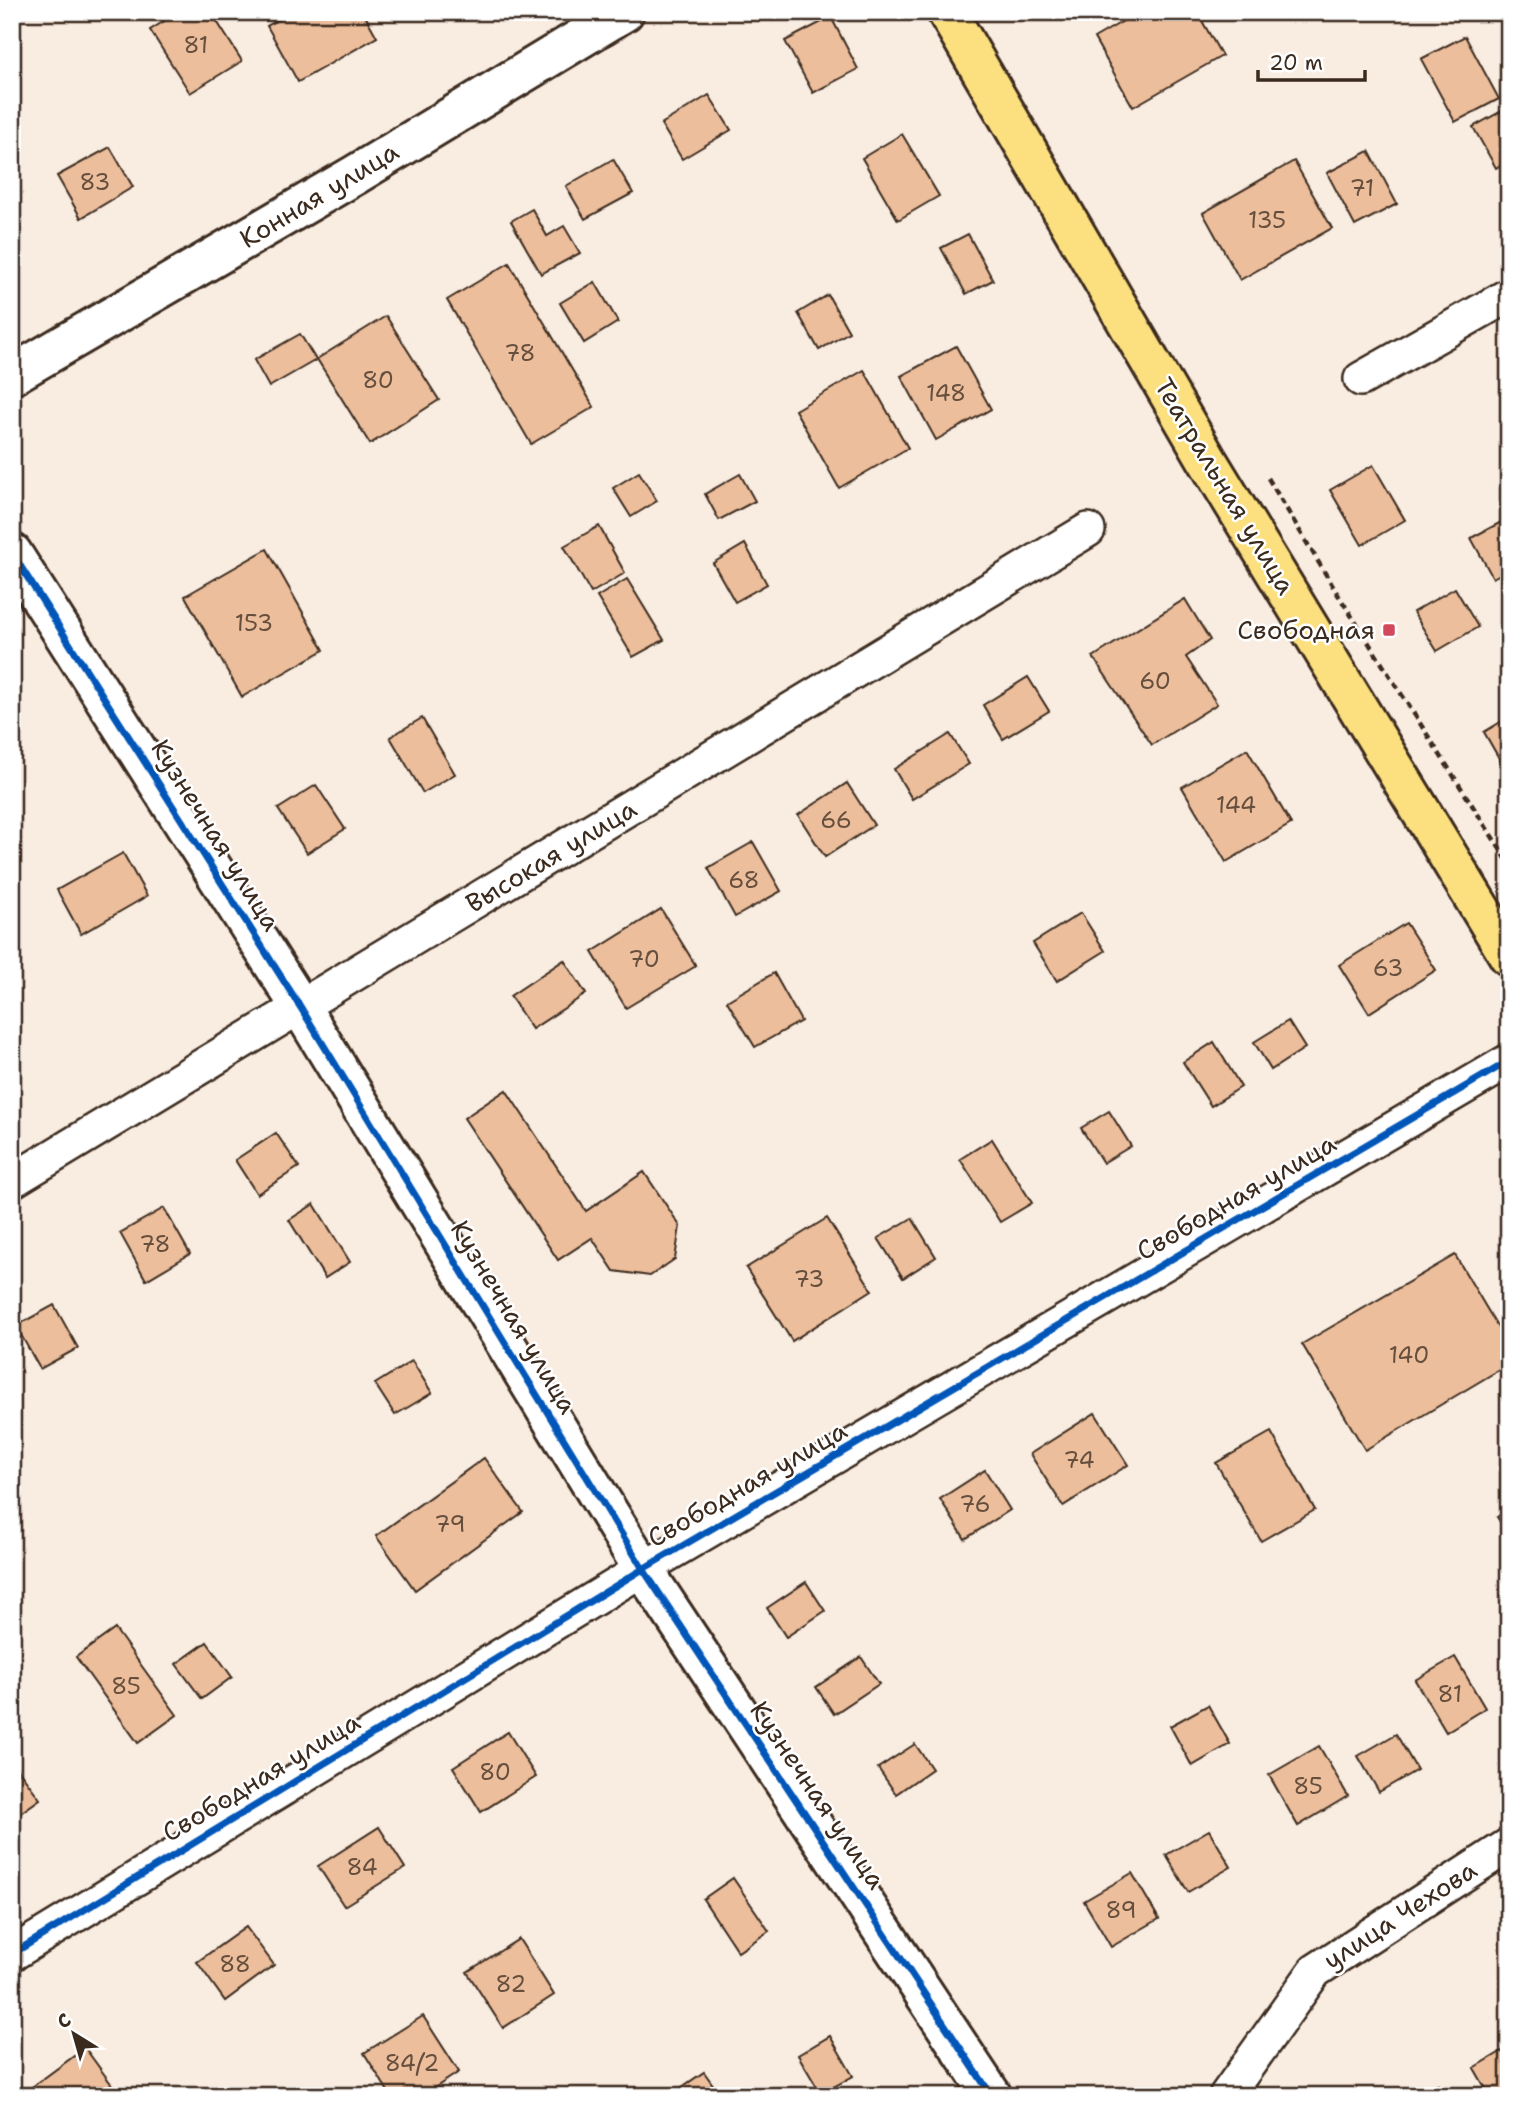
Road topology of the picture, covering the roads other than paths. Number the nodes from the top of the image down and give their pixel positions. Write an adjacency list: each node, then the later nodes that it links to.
1 (624, 12): 4 (street, Конная улица)
2 (947, 12): 8 (main road, Театральная улица)
3 (1509, 295): 5 (street)
4 (12, 375)
5 (1361, 379)
6 (1088, 530): 9 (street, Высокая улица)
7 (12, 553): 9 (street, Кузнечная улица)
8 (1509, 956)
9 (301, 1008): 11 (street, Высокая улица); 12 (street, Кузнечная улица)
10 (1509, 1061): 12 (street, Свободная улица)
11 (12, 1181)
12 (643, 1569): 14 (street, Свободная улица); 15 (street, Кузнечная улица)
13 (1509, 1844): 16 (street, улица Чехова)
14 (12, 1954)
15 (992, 2096)
16 (1226, 2096)

